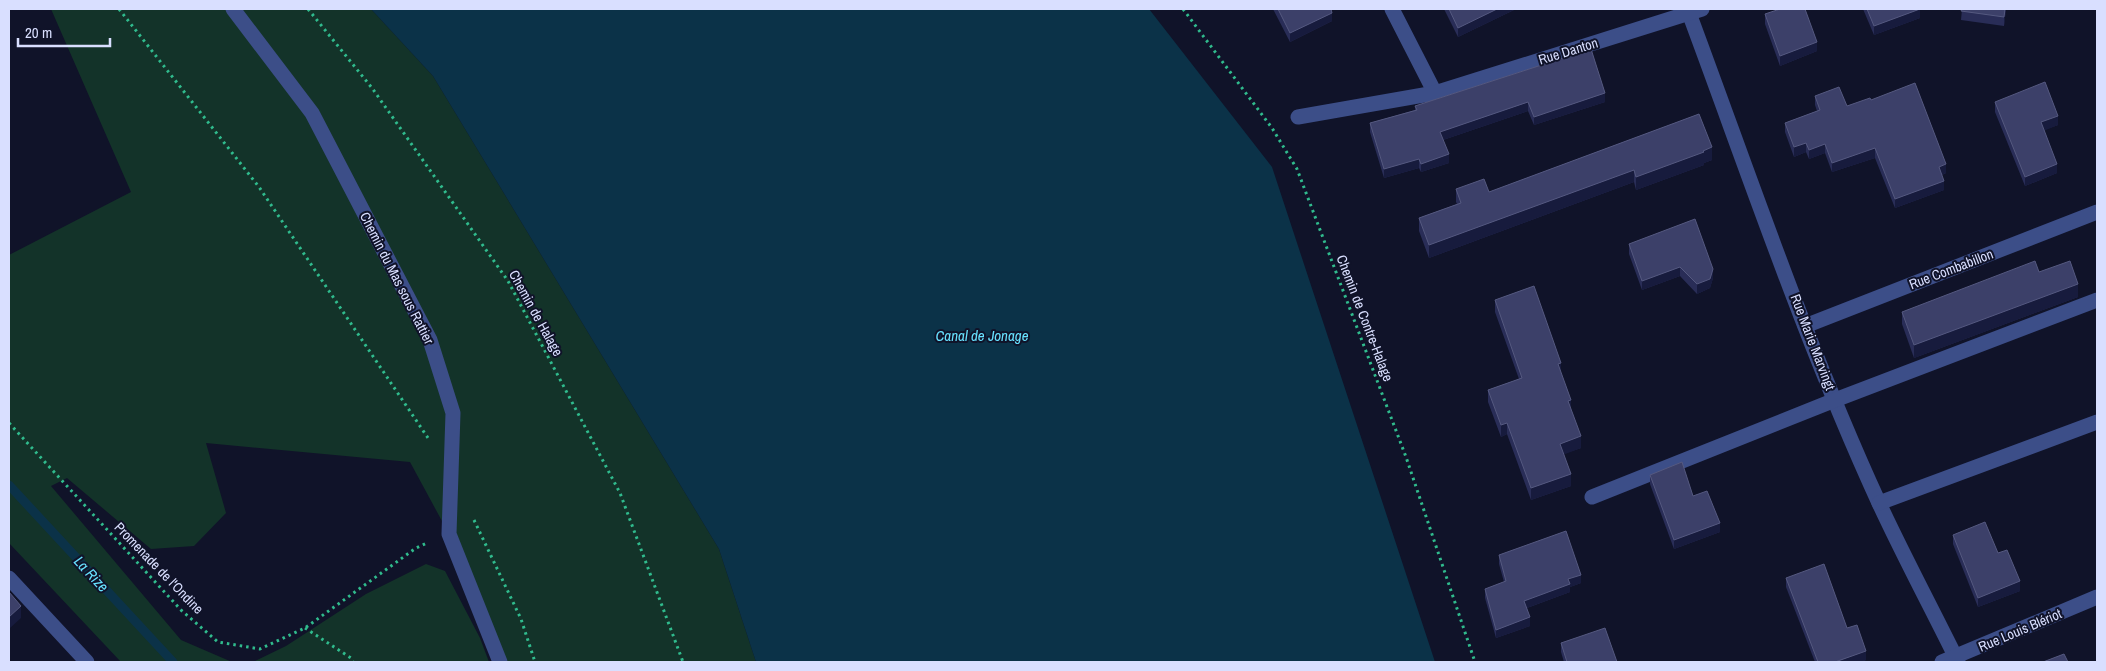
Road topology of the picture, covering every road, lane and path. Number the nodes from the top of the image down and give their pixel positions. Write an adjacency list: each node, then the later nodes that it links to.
1 (119, 9): 15 (path)
2 (233, 9): 19 (street, Chemin du Mas sous Rattier)
3 (308, 9): 28 (path, Chemin de Halage)
4 (1183, 9): 29 (path, Chemin de Contre-Halage)
5 (1392, 9): 7 (street)
6 (1695, 11): 7 (street, Rue Danton); 11 (street, Rue Marie Marvingt)
7 (1435, 93): 8 (street, Rue Danton)
8 (1298, 117)
9 (2097, 212): 11 (street, Rue Combabillon)
10 (2097, 300): 12 (street)
11 (1805, 326): 12 (street, Rue Marie Marvingt)
12 (1835, 400): 16 (street); 17 (street, Rue Marie Marvingt)
13 (2097, 422): 17 (street)
14 (9, 423): 22 (path, Promenade de l'Ondine)
15 (429, 439)
16 (1592, 497)
17 (1879, 503): 23 (street, Rue Marie Marvingt)
18 (473, 518): 27 (path)
19 (448, 534): 22 (path, Promenade de l'Ondine); 26 (street, Chemin du Mas sous Rattier)
20 (9, 578): 24 (street)
21 (2097, 597): 23 (street, Rue Louis Blériot)
22 (305, 628): 25 (path)
23 (1952, 660)
24 (87, 662)
25 (353, 662)
26 (500, 662)
27 (536, 662)
28 (683, 662)
29 (1475, 662)

